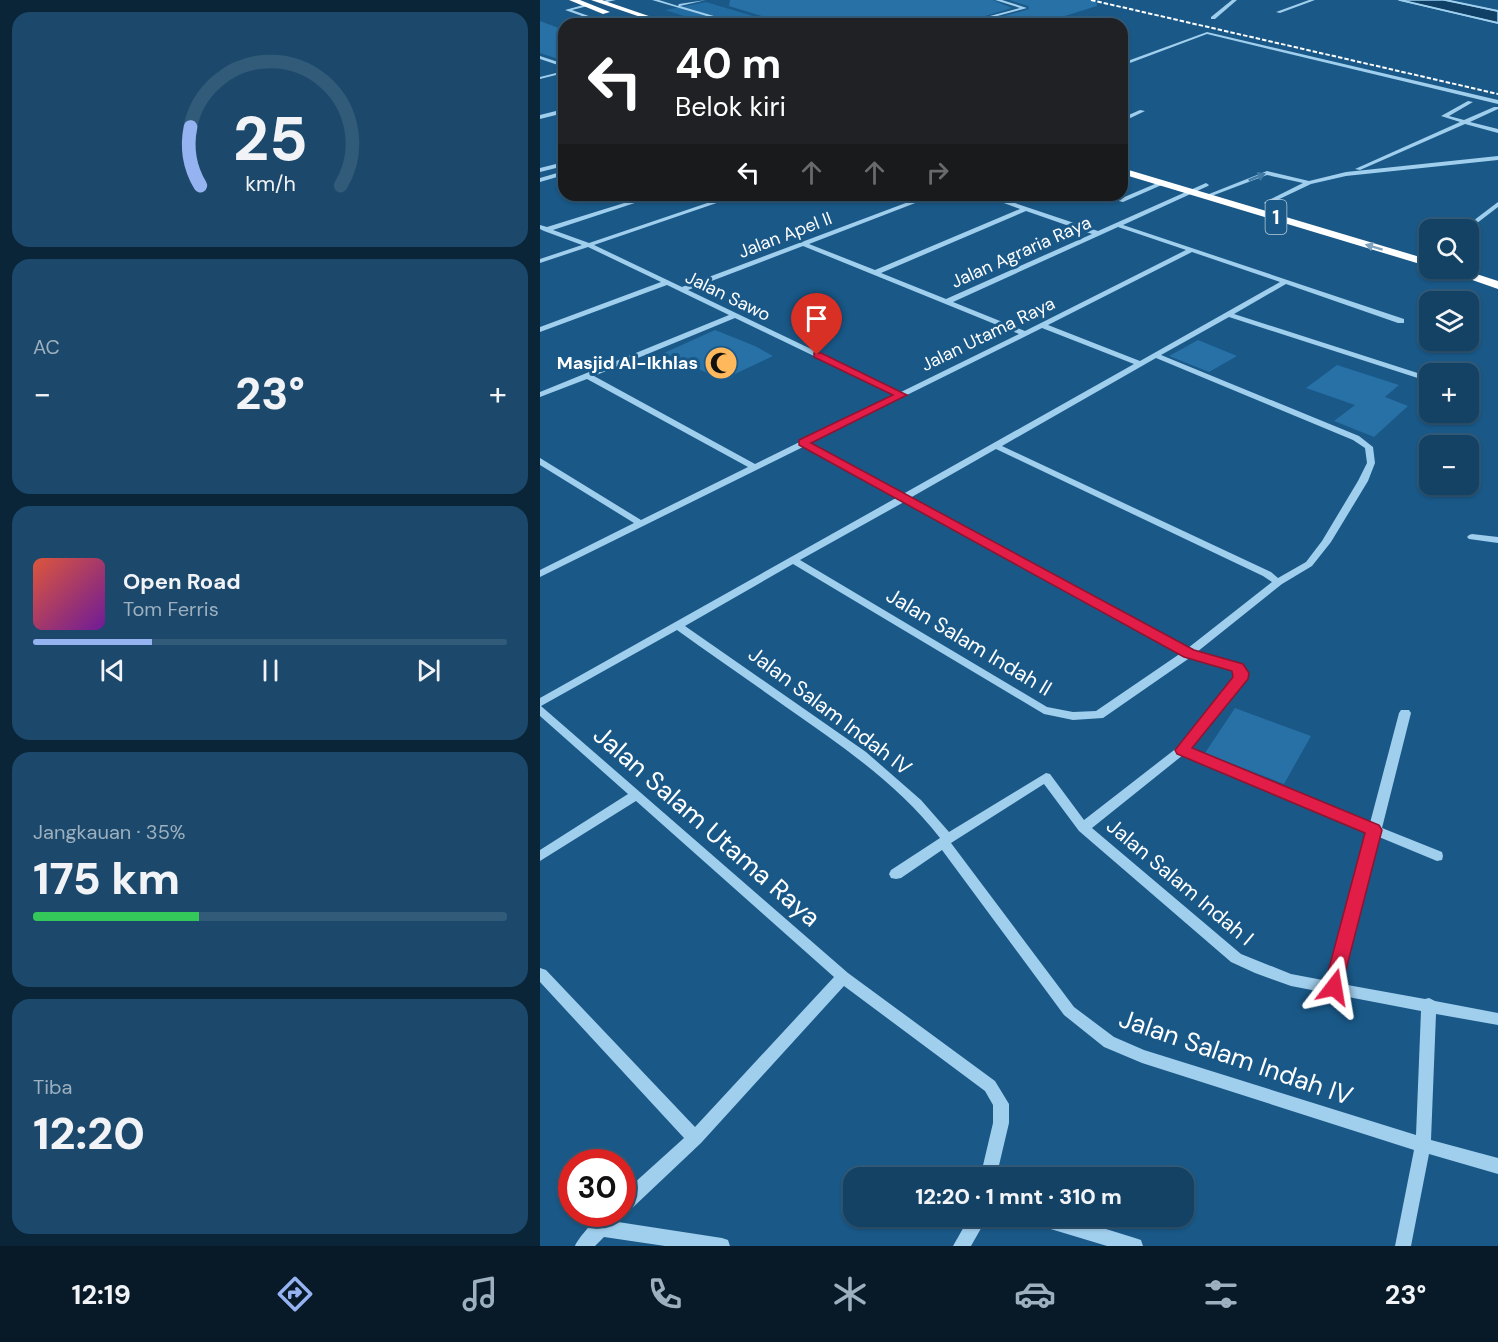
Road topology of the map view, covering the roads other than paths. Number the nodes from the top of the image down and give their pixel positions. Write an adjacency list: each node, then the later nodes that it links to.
1 (573, 0): 11 (highway)
2 (614, 0): 10 (street)
3 (654, 0): 12 (street)
4 (704, 0): 12 (street)
5 (997, 0): 19 (street)
6 (1234, 0): 20 (street)
7 (1313, 0): 14 (street)
8 (1400, 0): 21 (street)
9 (1444, 0): 13 (street)
10 (599, 1): 11 (highway); 17 (highway)
11 (587, 5): 15 (street); 16 (highway)
12 (676, 5): 18 (street)
13 (1498, 11)
14 (1278, 12)
15 (591, 18)
16 (622, 18)
17 (650, 18)
18 (720, 18)
19 (986, 18)
20 (1213, 18)
21 (1498, 23)
22 (540, 57): 24 (street)
23 (1128, 63): 28 (street)
24 (558, 64)
25 (558, 74): 26 (street)
26 (540, 78)
27 (1470, 102): 33 (street)
28 (1497, 105): 33 (street)
29 (1142, 111): 32 (street)
30 (558, 112): 31 (street)
31 (540, 117)
32 (1128, 117)
33 (1464, 123): 34 (street); 41 (street)
34 (1498, 131)
35 (1498, 158): 41 (street)
36 (1128, 163): 46 (highway, 1)
37 (558, 166): 38 (street)
38 (540, 170)
39 (1128, 173): 43 (highway, 1)
40 (558, 174): 42 (street)
41 (1346, 174): 44 (street)
42 (540, 180)
43 (1162, 183): 47 (highway, 1); 48 (street)
44 (1309, 183): 45 (street, one-way to 44); 53 (street)
45 (1224, 190): 46 (highway, 1); 53 (highway, 1)
46 (1207, 191): 47 (highway, 1); 64 (highway, 1, one-way to 46)
47 (1191, 192): 57 (street, Jalan Agraria Raya)
48 (1128, 198)
49 (636, 201): 58 (street)
50 (719, 201): 60 (street)
51 (917, 201): 61 (street, Jalan Apel II)
52 (1002, 201): 55 (street)
53 (1266, 203): 62 (highway, 1)
54 (1498, 204): 56 (street)
55 (1025, 209): 59 (street); 68 (street)
56 (1478, 219)
57 (1118, 225): 59 (street, Jalan Agraria Raya); 63 (street)
58 (542, 230): 60 (street, Jalan Sawo)
59 (1099, 234): 74 (street, Jalan Agraria Raya)
60 (589, 244): 65 (street); 71 (street, Jalan Sawo)
61 (804, 244): 68 (street); 73 (street, Jalan Apel II)
62 (1419, 249)
63 (1191, 250): 70 (street); 78 (street, Jalan Utama Raya)
64 (1419, 260)
65 (540, 261)
66 (1479, 266): 67 (highway)
67 (1498, 272)
68 (874, 273): 74 (street)
69 (1479, 279): 72 (highway)
70 (1285, 282): 75 (street); 77 (street)
71 (666, 283): 73 (street, Jalan Sawo); 79 (street)
72 (1498, 285)
73 (681, 290): 76 (street, Jalan Sawo)
74 (946, 302): 80 (street)
75 (1230, 315): 81 (street); 84 (street)
76 (733, 316): 83 (street); 86 (street, Jalan Sawo)
77 (1401, 321)
78 (1043, 326): 80 (street, Jalan Utama Raya); 82 (street)
79 (540, 330)
80 (1026, 334): 86 (street, Jalan Utama Raya)
81 (1156, 356): 82 (street); 97 (street, Jalan Salam Indah II)
82 (1142, 364): 88 (street)
83 (588, 376): 85 (street); 90 (street)
84 (1419, 376)
85 (540, 395)
86 (902, 395): 87 (street, Jalan Utama Raya)
87 (802, 443): 90 (street, Jalan Utama Raya); 91 (street, Jalan Salam Indah I)
88 (998, 447): 91 (street); 97 (street)
89 (540, 461): 92 (street)
90 (753, 466): 92 (street, Jalan Utama Raya)
91 (904, 500): 95 (street); 99 (street, Jalan Salam Indah I)
92 (640, 523): 96 (street, Jalan Utama Raya)
93 (1472, 537): 94 (street)
94 (1498, 540)
95 (795, 561): 98 (street); 99 (street, Jalan Salam Indah II)
96 (540, 574)
97 (1278, 582): 99 (street, Jalan Salam Indah II)
98 (678, 626): 100 (street); 107 (street, Jalan Salam Indah IV)
99 (1189, 653): 103 (street, Jalan Salam Indah I)
100 (540, 703)
101 (540, 710): 104 (street, Jalan Salam Utama Raya)
102 (1405, 713): 106 (street)
103 (1182, 750): 105 (street, Jalan Salam Indah I); 106 (street)
104 (636, 795): 108 (street); 112 (street, Jalan Salam Utama Raya)
105 (1083, 828): 107 (street); 113 (street, Jalan Salam Indah I)
106 (1374, 830): 109 (street); 113 (street)
107 (945, 841): 110 (street); 117 (street, Jalan Salam Indah IV)
108 (540, 856)
109 (1437, 856)
110 (896, 874)
111 (541, 974): 116 (street)
112 (843, 977): 116 (street); 119 (street, Jalan Salam Utama Raya)
113 (1334, 987): 114 (street, Jalan Salam Indah I)
114 (1429, 1004): 115 (street, Jalan Salam Indah I); 117 (street)
115 (1498, 1019)
116 (694, 1138): 120 (street)
117 (1424, 1145): 118 (street, Jalan Salam Indah IV); 128 (street)
118 (1498, 1166)
119 (991, 1167)
120 (636, 1193)
121 (973, 1227): 126 (street)
122 (1071, 1227): 127 (street)
123 (599, 1228): 124 (street); 125 (street)
124 (582, 1246)
125 (722, 1246)
126 (961, 1246)
127 (1135, 1246)
128 (1403, 1246)

